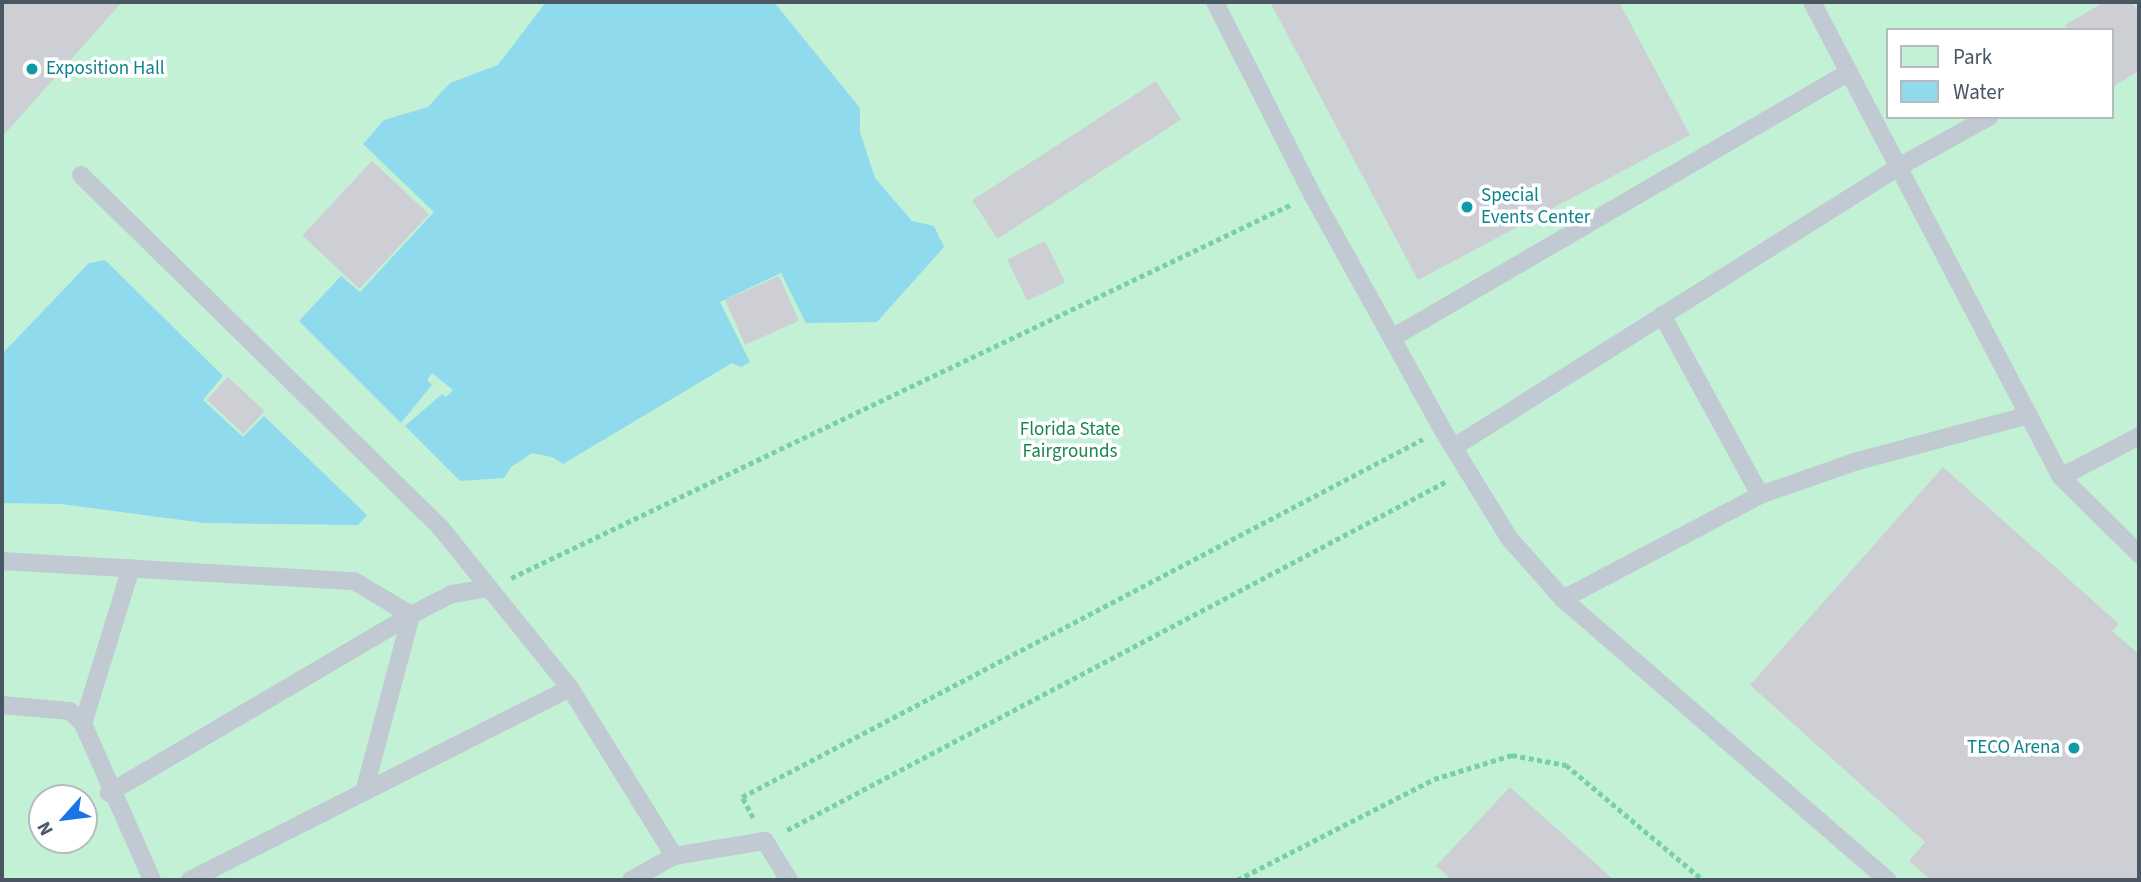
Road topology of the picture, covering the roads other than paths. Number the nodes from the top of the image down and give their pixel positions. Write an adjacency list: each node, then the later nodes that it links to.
1 (1215, 2): 8 (lane)
2 (1812, 2): 3 (lane)
3 (1849, 72): 5 (lane); 8 (lane)
4 (1985, 119): 5 (lane)
5 (1900, 166): 7 (lane); 9 (lane)
6 (81, 175): 17 (lane)
7 (1662, 315): 11 (lane); 13 (lane)
8 (1392, 338): 11 (lane)
9 (2029, 415): 12 (lane); 13 (lane)
10 (2139, 436): 12 (lane)
11 (1454, 447): 18 (lane)
12 (2061, 477): 14 (lane)
13 (1760, 495): 18 (lane)
14 (2139, 554)
15 (2, 561): 16 (lane)
16 (131, 569): 19 (lane); 22 (lane)
17 (489, 588): 19 (lane); 20 (lane)
18 (1563, 599): 30 (lane)
19 (411, 615): 23 (lane); 24 (lane)
20 (570, 688): 23 (lane); 25 (lane)
21 (2, 705): 22 (lane)
22 (83, 724): 24 (lane)
23 (364, 792): 27 (lane)
24 (109, 793): 26 (lane)
25 (674, 856): 28 (lane); 29 (lane)
26 (152, 880)
27 (191, 880)
28 (631, 880)
29 (789, 880)
30 (1887, 880)

